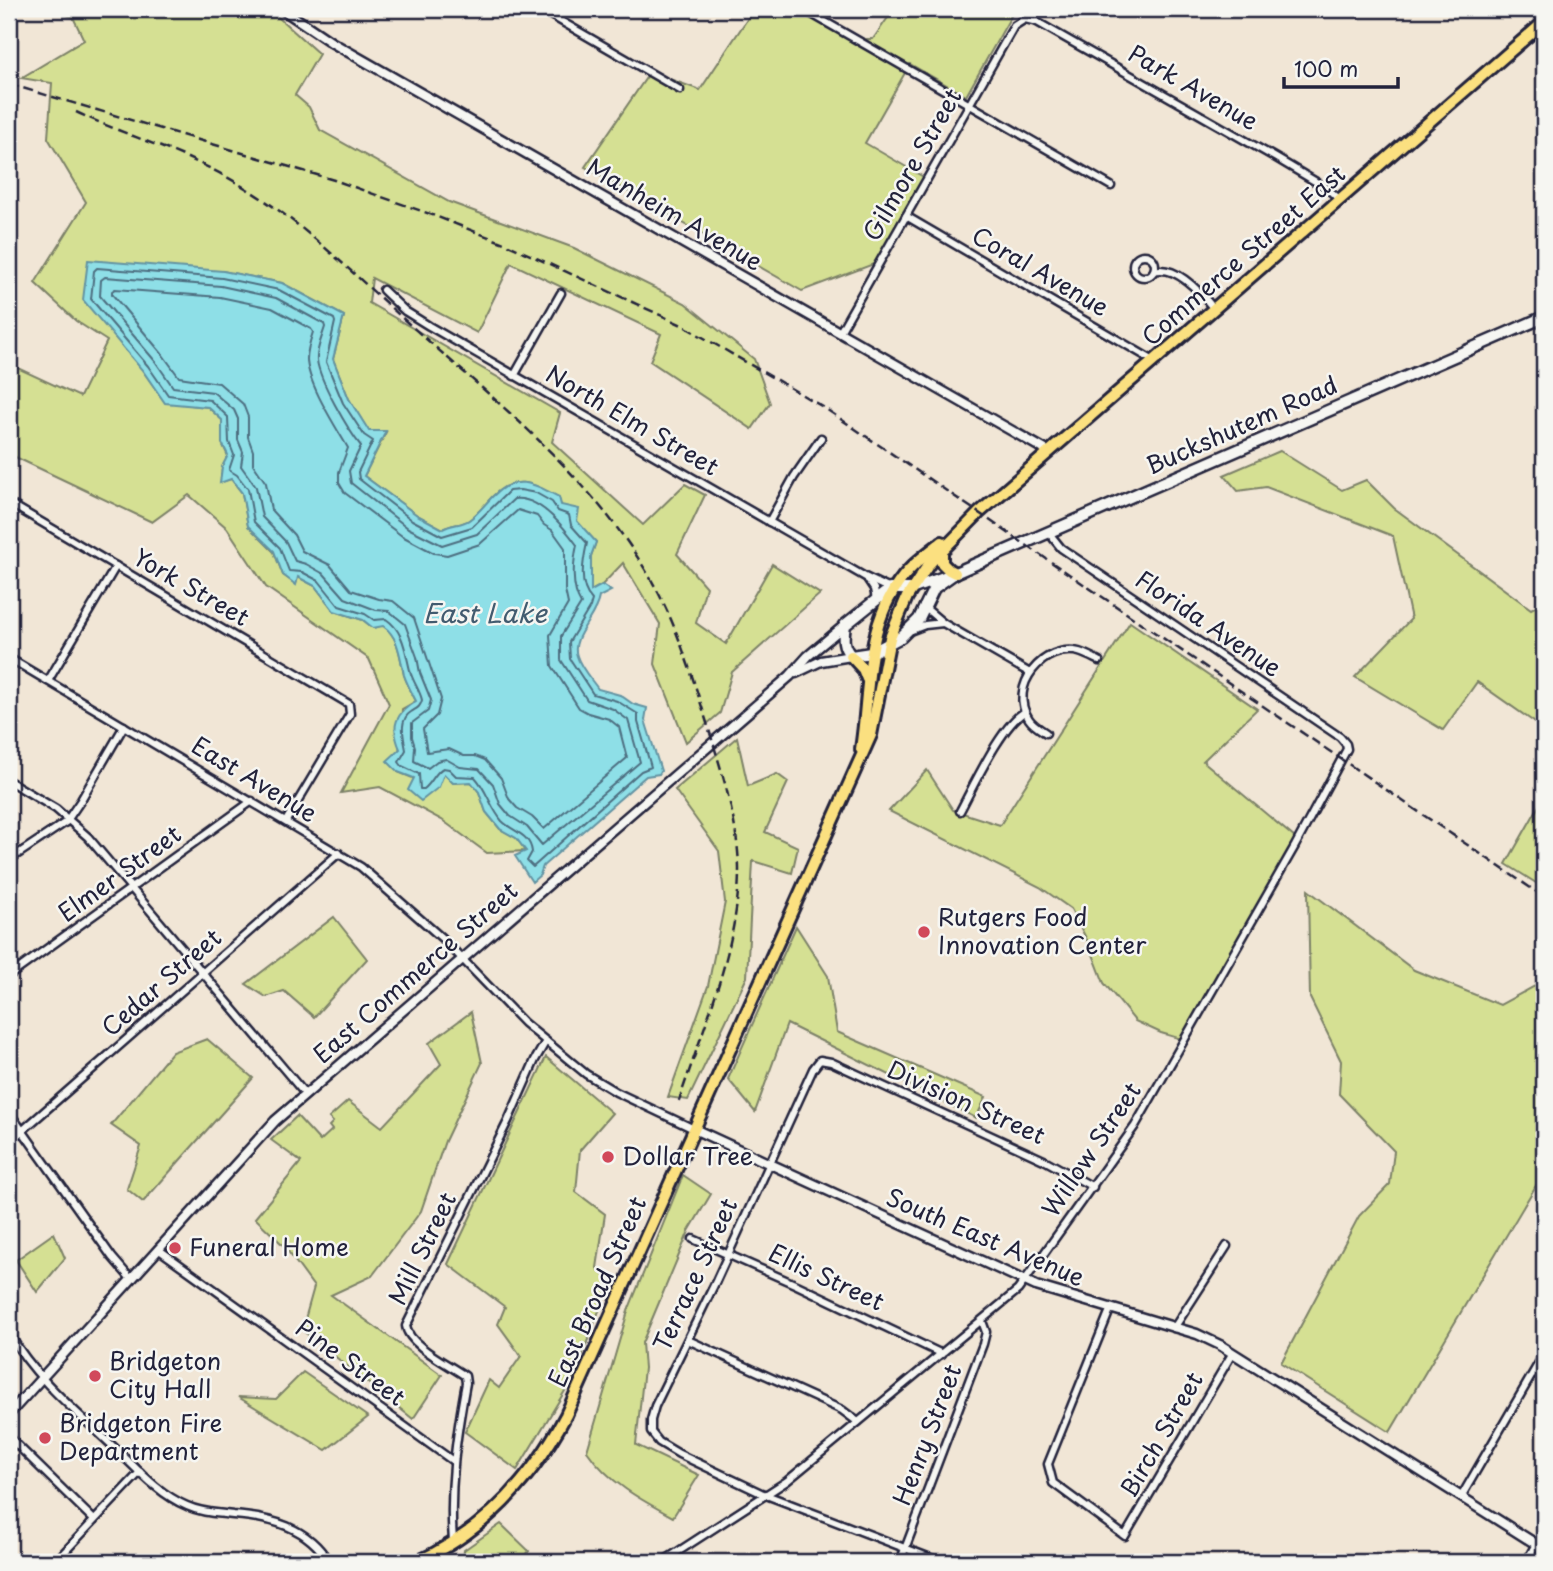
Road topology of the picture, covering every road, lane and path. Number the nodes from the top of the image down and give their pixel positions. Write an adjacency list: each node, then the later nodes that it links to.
1 (282, 9): 16 (street, Manheim Avenue)
2 (540, 9): 6 (street)
3 (803, 9): 7 (street)
4 (1023, 20): 7 (street, Gilmore Street); 9 (street, Park Avenue)
5 (1544, 22): 9 (highway, Commerce Street East)
6 (680, 90)
7 (970, 105): 8 (street); 10 (street, Gilmore Street)
8 (1111, 186)
9 (1340, 200): 14 (highway, Commerce Street East)
10 (906, 216): 16 (street, Gilmore Street); 17 (street, Coral Avenue)
11 (1154, 271): 14 (street)
12 (383, 290): 18 (street, North Elm Street)
13 (561, 293): 18 (street)
14 (1213, 309): 17 (highway, Commerce Street East)
15 (1544, 317): 24 (main road, Buckshutem Road)
16 (840, 332): 20 (street, Manheim Avenue)
17 (1154, 361): 20 (highway, Commerce Street East)
18 (514, 376): 23 (street, North Elm Street)
19 (821, 438): 23 (street)
20 (1049, 452): 22 (highway, Commerce Street East)
21 (9, 503): 26 (street, York Street)
22 (971, 521): 25 (highway, Commerce Street East); 29 (highway, Commerce Street East)
23 (769, 522): 28 (street, North Elm Street)
24 (1049, 533): 27 (main road, Buckshutem Road); 48 (street, Florida Avenue)
25 (942, 550): 27 (highway); 30 (highway, Commerce Street East)
26 (116, 566): 43 (street); 53 (street, York Street)
27 (955, 573): 30 (main road, Buckshutem Road); 32 (main road)
28 (867, 578): 29 (street, North Elm Street); 31 (street)
29 (893, 588): 30 (main road); 31 (main road, Commerce Street East); 37 (highway, East Broad Street)
30 (911, 589): 32 (main road); 36 (highway, East Broad Street)
31 (876, 600): 34 (main road, Commerce Street East)
32 (923, 606): 33 (street); 35 (main road)
33 (943, 623): 35 (street); 41 (street)
34 (845, 625): 38 (main road); 42 (street, East Commerce Street)
35 (901, 637): 36 (main road)
36 (889, 645): 37 (main road); 44 (highway, East Broad Street)
37 (871, 653): 38 (main road); 44 (highway, East Broad Street)
38 (851, 656): 42 (street); 44 (highway)
39 (9, 658): 43 (street, East Avenue)
40 (1099, 661): 41 (street)
41 (1030, 673): 45 (street)
42 (790, 676): 57 (street, East Commerce Street)
43 (48, 681): 46 (street, East Avenue)
44 (872, 689): 64 (highway, East Broad Street)
45 (1026, 712): 47 (street); 51 (street)
46 (124, 726): 50 (street, East Avenue); 52 (street)
47 (1046, 733)
48 (1346, 744): 68 (street, Willow Street)
49 (9, 781): 52 (street)
50 (252, 801): 53 (street, East Avenue); 56 (street, Elmer Street)
51 (960, 811)
52 (68, 818): 55 (street); 56 (street)
53 (286, 821): 54 (street, East Avenue)
54 (339, 853): 57 (street, East Avenue); 58 (street, Cedar Street)
55 (9, 860)
56 (132, 889): 58 (street); 59 (street, Elmer Street)
57 (463, 959): 60 (street, South East Avenue); 62 (street, East Commerce Street)
58 (202, 974): 62 (street); 65 (street, Cedar Street)
59 (9, 976)
60 (547, 1041): 64 (street, South East Avenue); 87 (street, Mill Street)
61 (820, 1060): 67 (street, Terrace Street); 68 (street, Division Street)
62 (306, 1095): 71 (street, East Commerce Street)
63 (9, 1112): 65 (street)
64 (694, 1129): 67 (street, South East Avenue); 92 (highway, East Broad Street)
65 (22, 1131): 66 (street, Cedar Street); 73 (street)
66 (9, 1141)
67 (769, 1164): 72 (street, Terrace Street); 74 (street, South East Avenue)
68 (1093, 1187): 74 (street, Willow Street)
69 (693, 1239): 72 (street, Ellis Street)
70 (1227, 1246): 77 (street)
71 (158, 1250): 73 (street, East Commerce Street); 87 (street, Pine Street)
72 (728, 1255): 79 (street, Terrace Street); 81 (street, Ellis Street)
73 (131, 1279): 83 (street, East Commerce Street)
74 (1025, 1281): 75 (street, South East Avenue); 76 (street, Willow Street)
75 (1110, 1310): 77 (street, South East Avenue); 80 (street, Birch Street)
76 (982, 1321): 81 (street, Willow Street); 94 (street, Henry Street)
77 (1174, 1328): 80 (street, South East Avenue)
78 (9, 1333): 83 (street)
79 (688, 1340): 85 (street); 89 (street, Terrace Street)
80 (1232, 1353): 90 (street, South East Avenue)
81 (942, 1354): 85 (street, Willow Street)
82 (1544, 1354): 90 (street)
83 (41, 1379): 84 (street); 88 (street)
84 (9, 1414)
85 (858, 1422): 89 (street, Willow Street)
86 (9, 1437): 91 (street)
87 (453, 1461): 92 (street)
88 (140, 1472): 91 (street); 97 (street)
89 (767, 1495): 94 (street); 99 (street, Willow Street)
90 (1461, 1497): 93 (street, South East Avenue)
91 (94, 1520): 96 (street)
92 (453, 1542): 98 (highway, East Broad Street)
93 (1536, 1544): 95 (street, South East Avenue); 102 (street)
94 (905, 1548): 100 (street, Henry Street); 101 (street)
95 (1544, 1549)
96 (55, 1562)
97 (329, 1562)
98 (417, 1562)
99 (662, 1562)
100 (900, 1562)
101 (941, 1562)
102 (1526, 1562)

